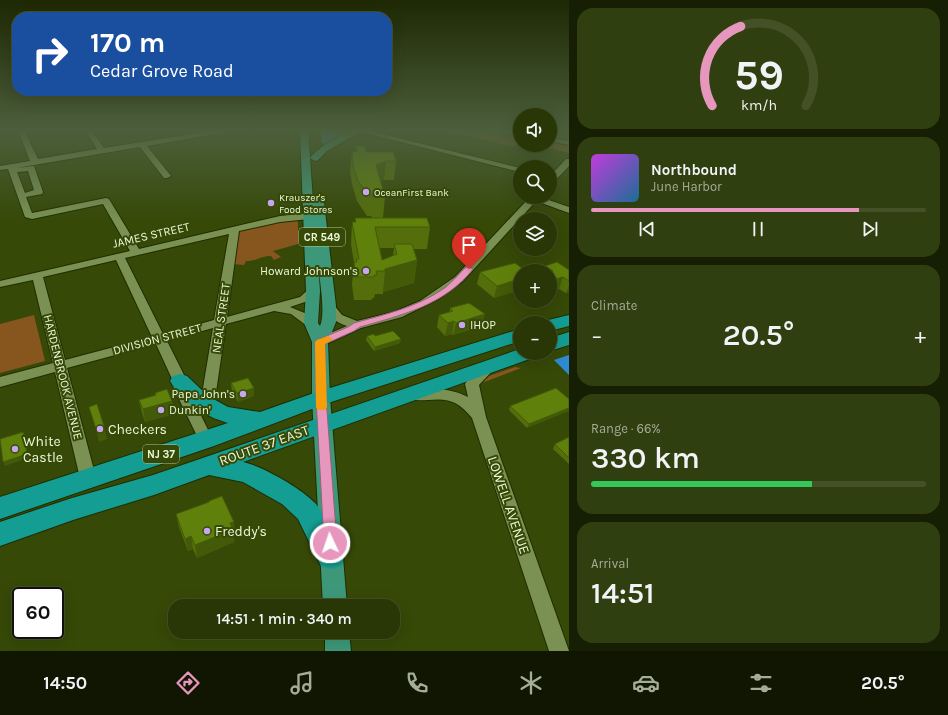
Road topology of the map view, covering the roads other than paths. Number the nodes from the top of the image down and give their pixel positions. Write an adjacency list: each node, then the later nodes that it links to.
1 (45, 160): 7 (street)
2 (155, 160): 12 (street)
3 (306, 160): 17 (main road, CR 549)
4 (315, 160): 24 (main road, CR 549)
5 (481, 160): 10 (street)
6 (569, 161): 11 (street)
7 (35, 162): 9 (street)
8 (0, 168): 9 (street)
9 (12, 168): 13 (street); 13 (street)
10 (513, 168)
11 (557, 173)
12 (167, 176)
13 (21, 196): 19 (street)
14 (528, 204): 30 (street)
15 (553, 204): 16 (street)
16 (569, 210)
17 (310, 216): 18 (street, JAMES STREET); 23 (main road, CR 549)
18 (234, 230): 19 (street, JAMES STREET); 27 (street, NEAL STREET)
19 (136, 252): 20 (street, JAMES STREET)
20 (119, 256): 21 (street, JAMES STREET); 32 (street)
21 (37, 275): 22 (street, JAMES STREET); 37 (street, HARDENBROOK AVENUE)
22 (0, 284)
23 (313, 292): 25 (street, DIVISION STREET); 28 (main road, CR 549)
24 (329, 306): 30 (street); 34 (main road, CR 549)
25 (272, 308): 27 (street, DIVISION STREET); 28 (street)
26 (569, 320): 29 (highway)
27 (221, 322): 32 (street, DIVISION STREET); 43 (street, NEAL STREET)
28 (311, 323): 34 (main road, CR 549)
29 (557, 323)
30 (357, 325): 34 (street)
31 (513, 337): 41 (highway, ROUTE 37 EAST / NJ 37)
32 (159, 338): 37 (street, DIVISION STREET); 39 (street)
33 (569, 338): 35 (highway)
34 (320, 342): 41 (main road, CR 549)
35 (557, 342)
36 (513, 358): 38 (highway, ROUTE 37 EAST / NJ 37)
37 (59, 366): 40 (street, DIVISION STREET); 49 (street, HARDENBROOK AVENUE)
38 (491, 366): 42 (highway, ROUTE 37 EAST / NJ 37); 44 (street, LOWELL AVENUE)
39 (180, 381): 43 (highway); 47 (street)
40 (0, 382)
41 (321, 398): 45 (highway, ROUTE 37 EAST / NJ 37); 46 (main road, CR 549)
42 (400, 398): 44 (street); 46 (highway, ROUTE 37 EAST / NJ 37)
43 (207, 406): 45 (highway)
44 (479, 417): 56 (street, LOWELL AVENUE)
45 (261, 419): 47 (highway, ROUTE 37 EAST / NJ 37)
46 (323, 424): 48 (highway, ROUTE 37 EAST / NJ 37); 52 (main road, CR 549)
47 (206, 440): 49 (highway, ROUTE 37 EAST / NJ 37)
48 (207, 465): 51 (highway, ROUTE 37 EAST / NJ 37); 52 (highway)
49 (88, 478): 50 (highway, ROUTE 37 EAST / NJ 37)
50 (0, 508)
51 (0, 534)
52 (331, 557): 53 (main road, CR 549)
53 (334, 599)
54 (337, 639): 55 (main road)
55 (338, 651)
56 (559, 651)

